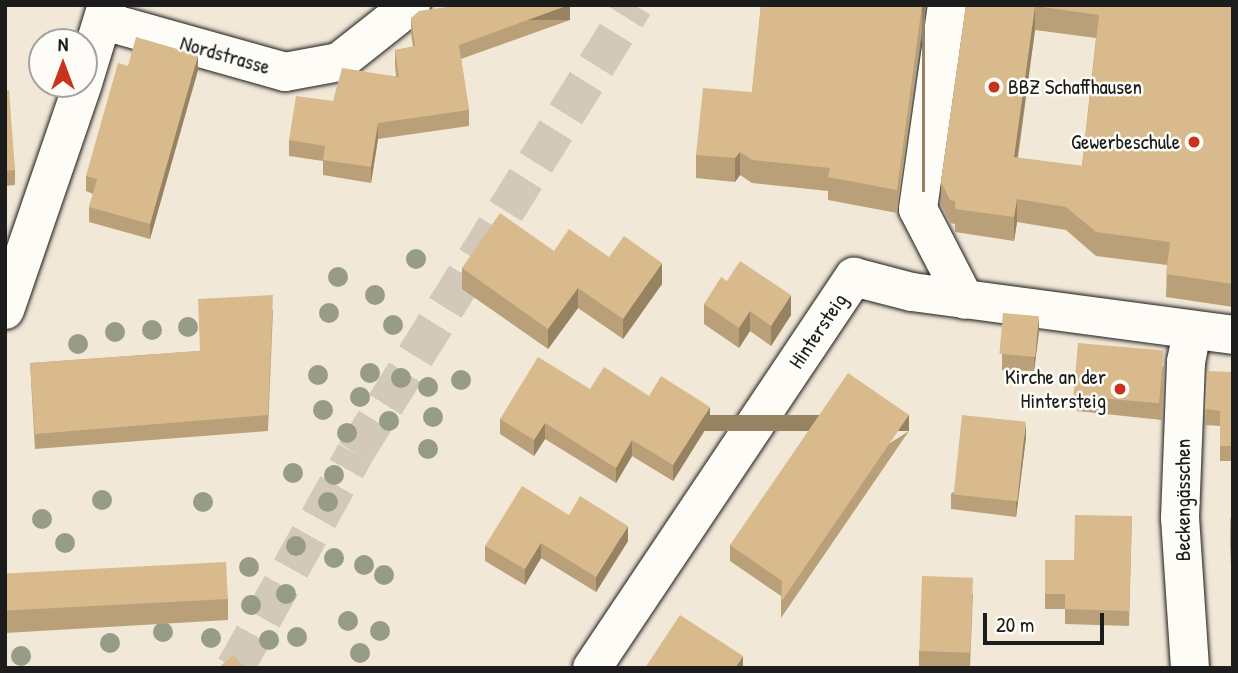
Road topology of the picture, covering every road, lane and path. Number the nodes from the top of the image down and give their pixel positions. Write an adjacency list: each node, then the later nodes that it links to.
1 (411, 5): 3 (street, Nordstrasse)
2 (947, 5): 6 (street)
3 (105, 13): 4 (street, Nordstrasse)
4 (98, 35)
5 (78, 98): 7 (street, Nordstrasse)
6 (965, 300): 8 (street, Hintersteig); 10 (street, Hintersteig)
7 (5, 310)
8 (1192, 332): 9 (street, Hintersteig); 11 (street, Beckengässchen)
9 (1233, 335)
10 (592, 668)
11 (1191, 668)

